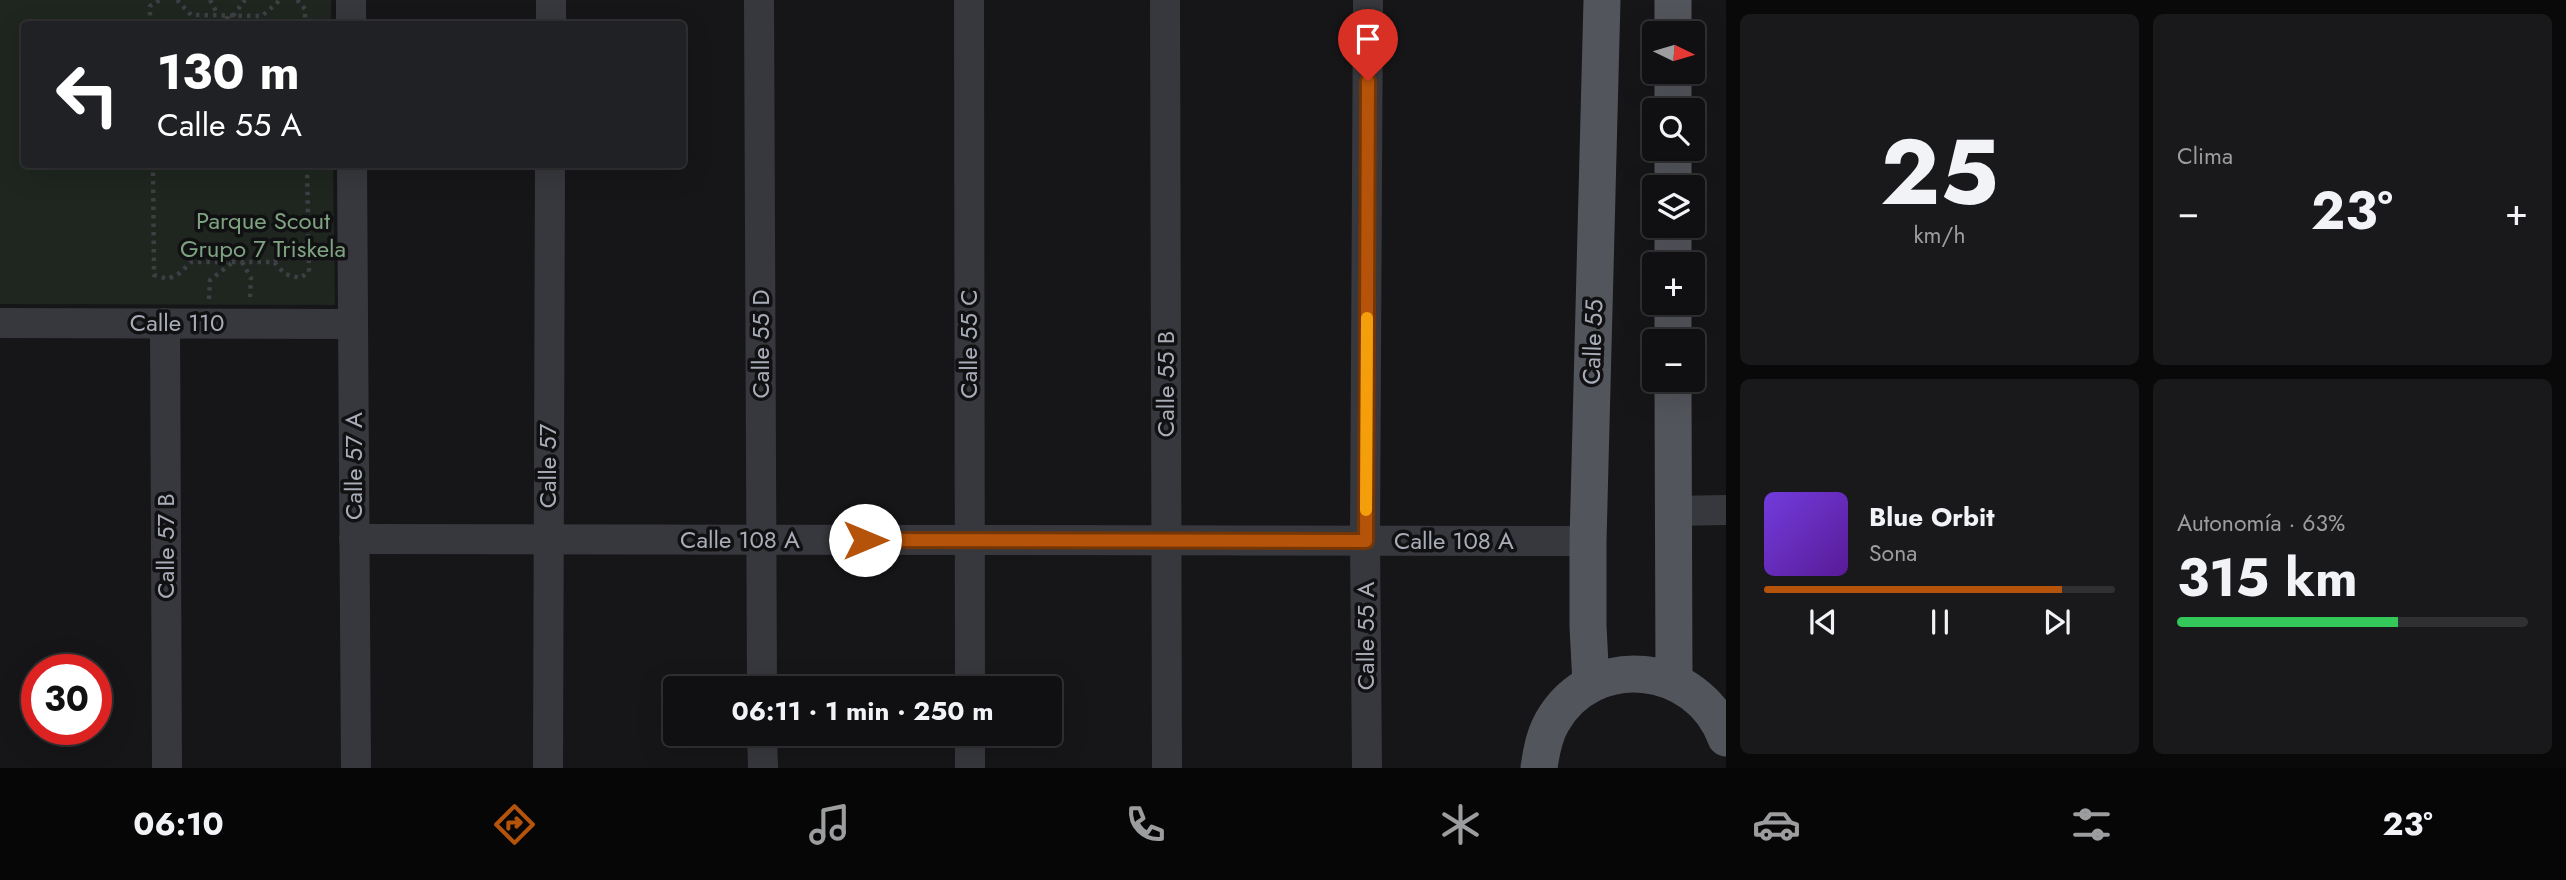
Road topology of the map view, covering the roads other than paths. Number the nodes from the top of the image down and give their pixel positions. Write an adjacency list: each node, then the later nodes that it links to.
1 (351, 0): 9 (street)
2 (551, 0): 10 (street)
3 (759, 0): 22 (street, Calle 55 D)
4 (969, 0): 23 (street, Calle 55 C)
5 (1165, 0): 24 (street, Calle 55 B)
6 (1368, 0): 25 (street, Calle 55 A)
7 (1602, 0): 26 (main road, Calle 55)
8 (1673, 0): 11 (main road)
9 (351, 21)
10 (551, 21)
11 (1673, 21)
12 (352, 168): 16 (street, Calle 57 A)
13 (550, 168): 21 (street, Calle 57)
14 (0, 323): 15 (street, Calle 110)
15 (165, 323): 16 (street, Calle 110); 34 (street, Calle 57 B)
16 (353, 324): 20 (street, Calle 57 A)
17 (1673, 392): 19 (main road)
18 (1726, 510): 19 (street)
19 (1673, 511): 29 (main road)
20 (354, 539): 21 (street, Calle 108 A); 35 (street, Calle 57 A)
21 (547, 540): 22 (street, Calle 108 A); 36 (street, Calle 57)
22 (761, 540): 23 (street, Calle 108 A); 27 (street, Calle 55 D)
23 (969, 540): 24 (street, Calle 108 A); 28 (street, Calle 55 C)
24 (1166, 541): 25 (street, Calle 108 A); 39 (street, Calle 55 B)
25 (1366, 541): 26 (street, Calle 108 A); 40 (street, Calle 55 A)
26 (1588, 541): 30 (main road, Calle 55)
27 (762, 676)
28 (970, 676)
29 (1674, 681): 30 (main road); 31 (main road)
30 (1591, 684): 41 (main road)
31 (1724, 727)
32 (762, 746): 37 (street)
33 (970, 746): 38 (street)
34 (167, 768)
35 (356, 768)
36 (548, 768)
37 (762, 768)
38 (970, 768)
39 (1167, 768)
40 (1367, 768)
41 (1539, 768)

